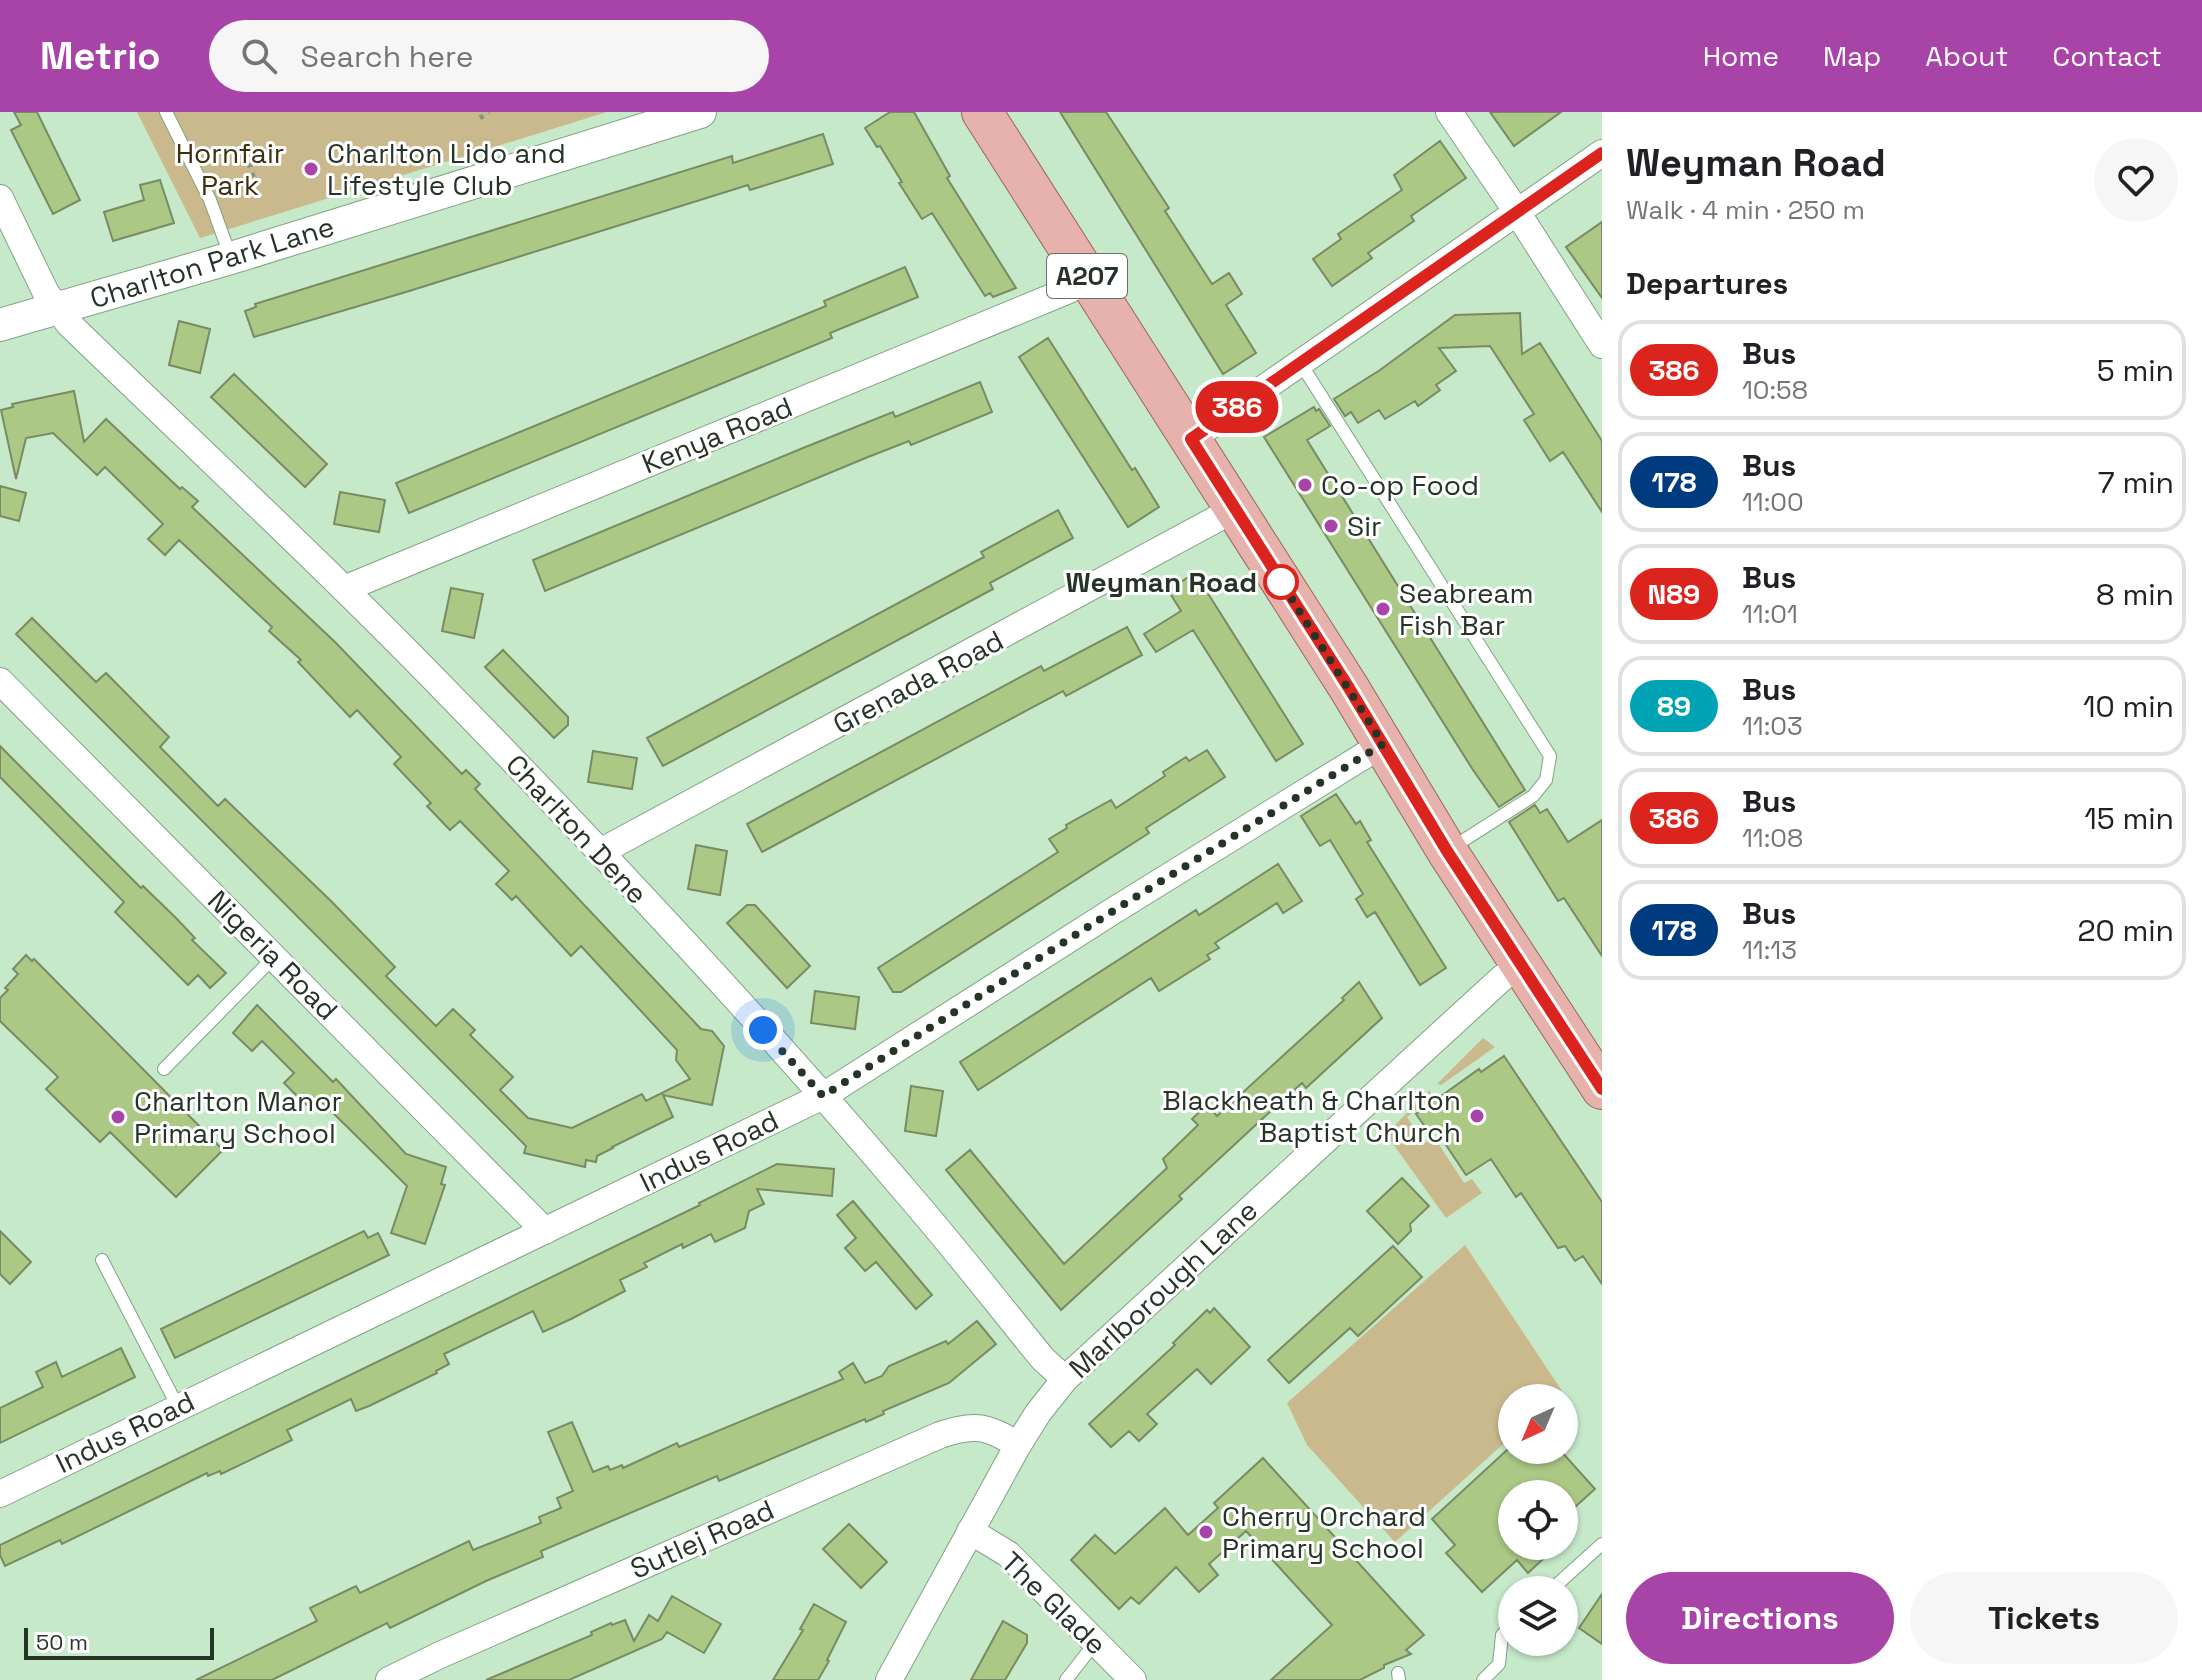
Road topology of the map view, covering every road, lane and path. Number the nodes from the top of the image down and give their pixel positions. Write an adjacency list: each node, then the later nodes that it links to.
1 (166, 112): 12 (lane)
2 (489, 112): 6 (path)
3 (700, 112): 12 (street, Charlton Park Lane)
4 (982, 112): 13 (main road, A207)
5 (1449, 112): 11 (street)
6 (480, 118)
7 (1602, 153): 11 (street)
8 (246, 154): 9 (path)
9 (256, 186)
10 (0, 198): 14 (street, Charlton Dene)
11 (1517, 212): 16 (street); 17 (street)
12 (231, 258): 14 (street, Charlton Park Lane)
13 (1088, 278): 18 (main road, A207); 20 (street, Kenya Road)
14 (58, 308): 15 (street, Charlton Park Lane); 20 (street, Charlton Dene)
15 (0, 325)
16 (1602, 345)
17 (1301, 364): 18 (street); 23 (lane)
18 (1191, 439): 19 (main road, A207)
19 (1235, 509): 22 (main road, A207); 24 (street, Grenada Road)
20 (344, 589): 24 (street, Charlton Dene)
21 (0, 681): 25 (street, Nigeria Road)
22 (1383, 744): 23 (main road, A207); 29 (street, Indus Road)
23 (1447, 851): 26 (main road, A207)
24 (600, 852): 29 (street, Charlton Dene)
25 (275, 956): 28 (lane); 30 (street, Nigeria Road)
26 (1521, 965): 27 (main road, A207); 32 (street, Marlborough Lane)
27 (1592, 1067)
28 (164, 1069)
29 (823, 1096): 30 (street, Indus Road); 32 (street, Charlton Dene)
30 (545, 1231): 33 (street, Indus Road)
31 (102, 1260): 33 (lane)
32 (1065, 1379): 34 (street, Marlborough Lane)
33 (178, 1407): 35 (street, Indus Road)
34 (1018, 1445): 36 (street, Marlborough Lane); 41 (street, Sutlej Road)
35 (0, 1494)
36 (970, 1531): 39 (street, The Glade); 42 (street, Marlborough Lane)
37 (1602, 1544): 38 (lane)
38 (1567, 1576)
39 (1095, 1643): 43 (lane); 44 (street, The Glade)
40 (1500, 1656): 45 (lane)
41 (389, 1680)
42 (889, 1680)
43 (1066, 1680)
44 (1133, 1680)
45 (1483, 1680)

